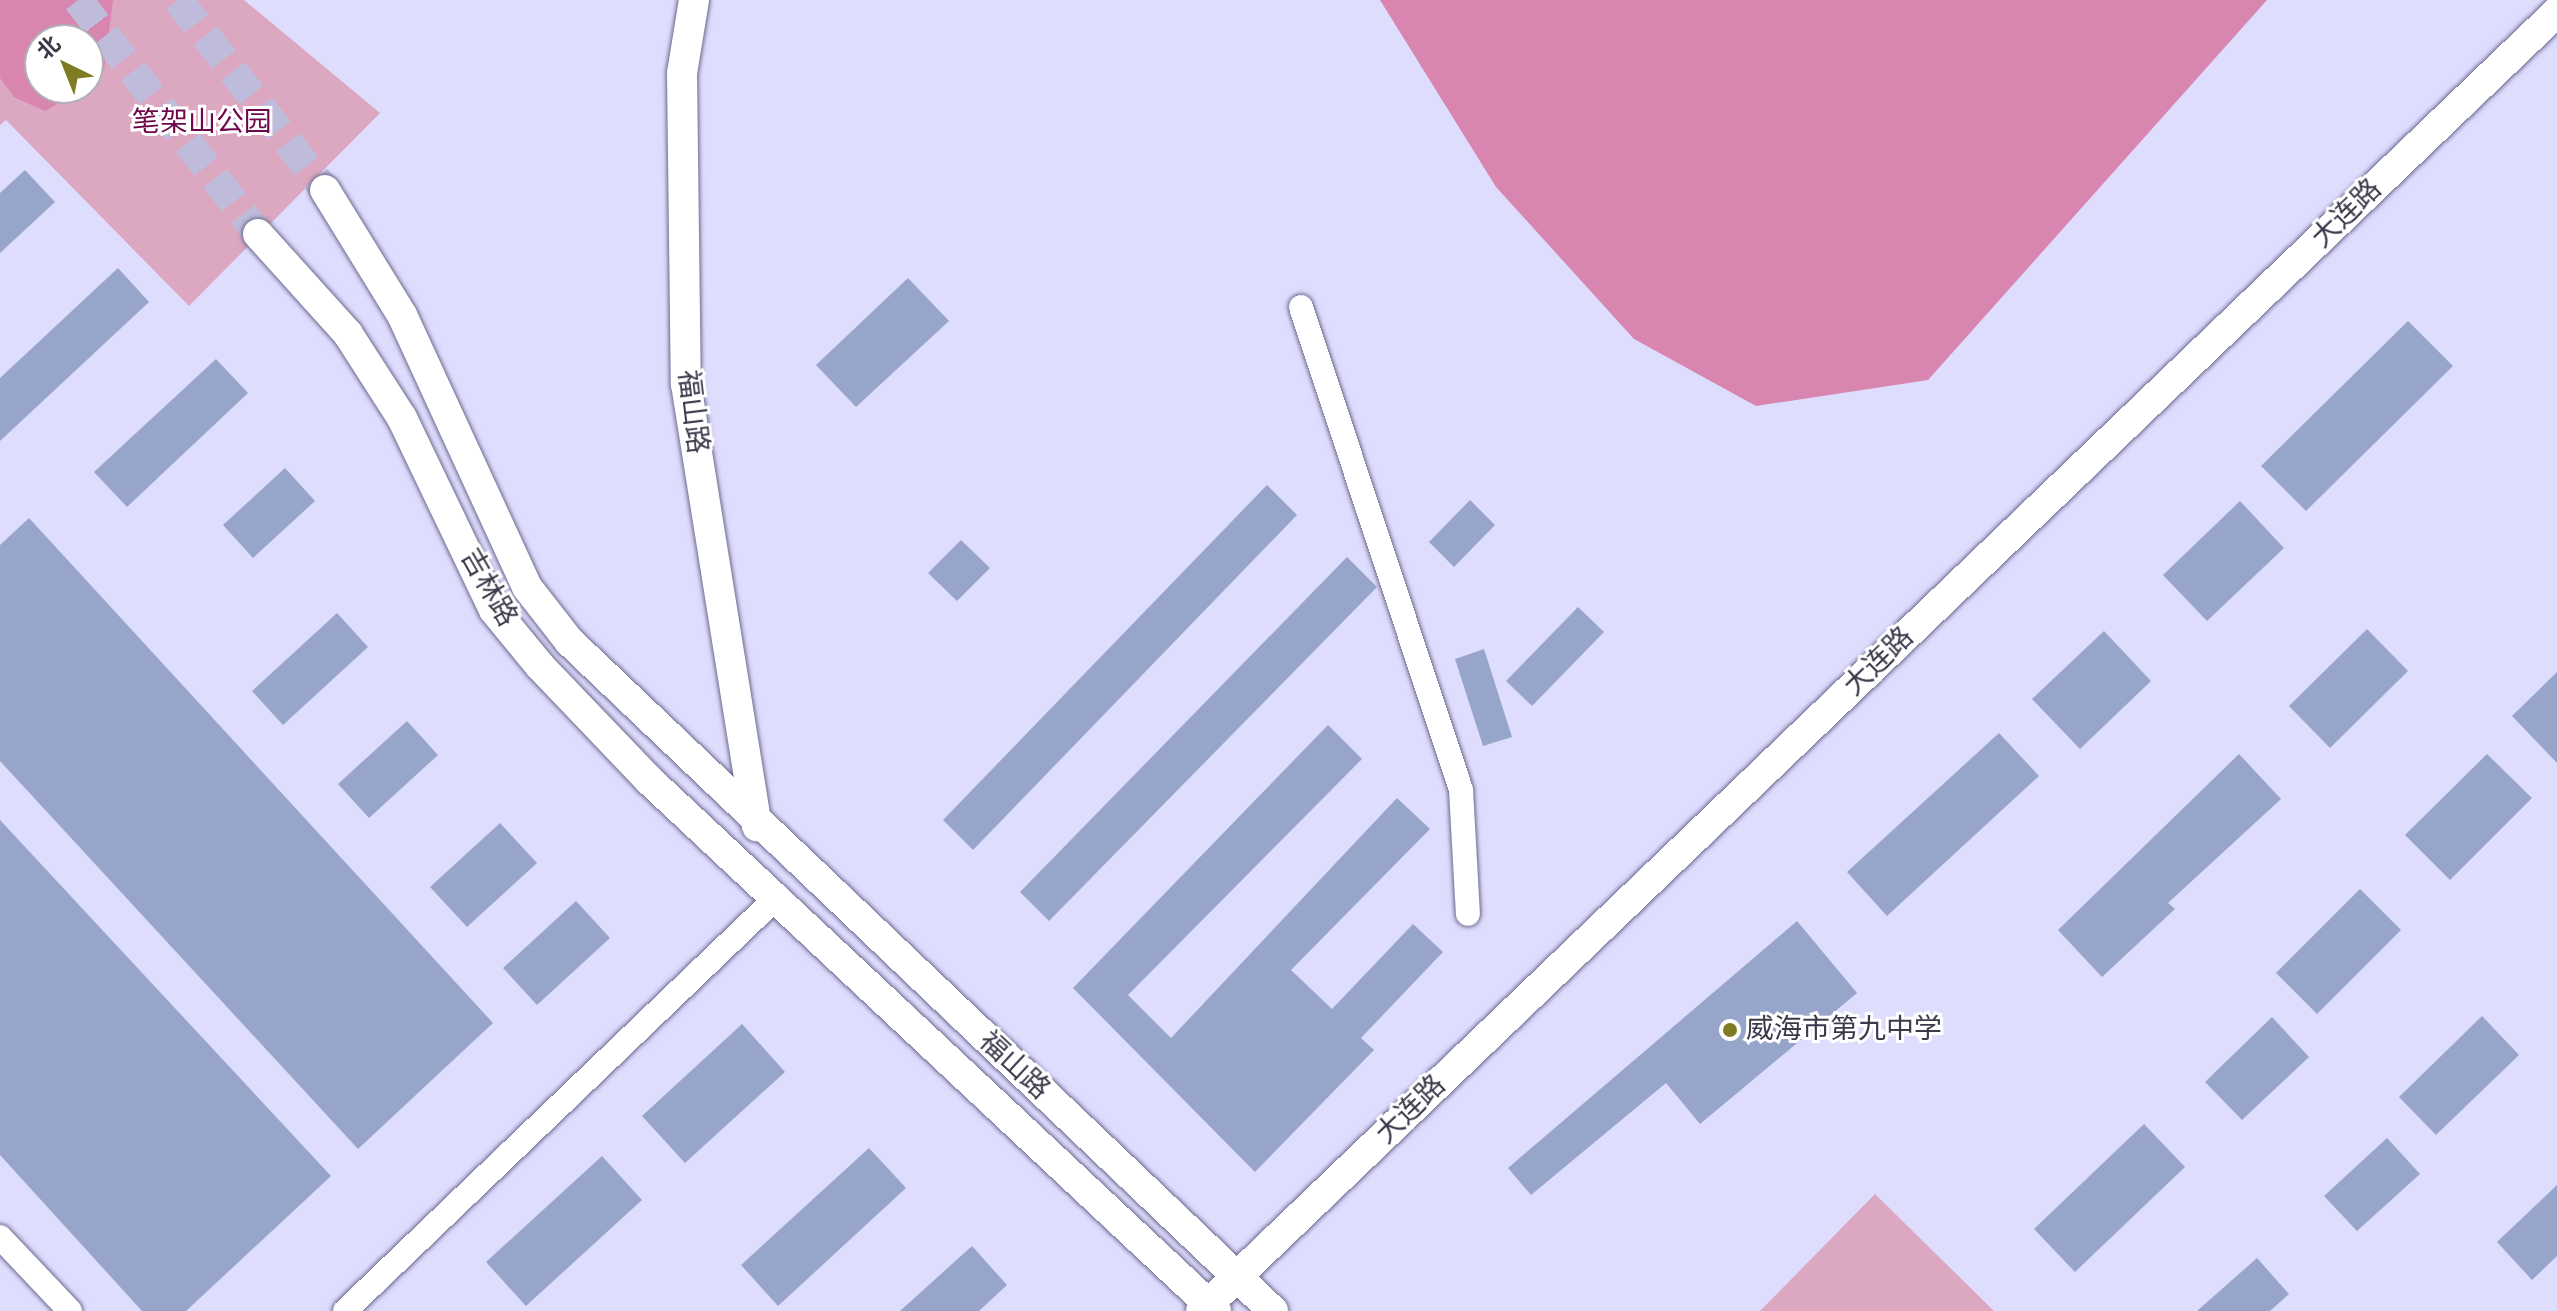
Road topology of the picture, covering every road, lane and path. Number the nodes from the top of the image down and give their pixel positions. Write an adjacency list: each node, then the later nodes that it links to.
1 (694, 0): 6 (main road, 福山路)
2 (2557, 12): 10 (main road, 大连路)
3 (325, 190): 6 (main road, 吉林路)
4 (258, 234): 7 (main road, 吉林路)
5 (1301, 307): 8 (street)
6 (756, 821): 7 (main road, 福山路); 10 (main road, 福山路)
7 (776, 898): 11 (main road, 福山路); 13 (street)
8 (1468, 914)
9 (0, 1237): 12 (street)
10 (1237, 1277): 11 (main road, 大连路); 14 (main road, 福山路)
11 (1208, 1309)
12 (70, 1311)
13 (345, 1311)
14 (1273, 1311)

